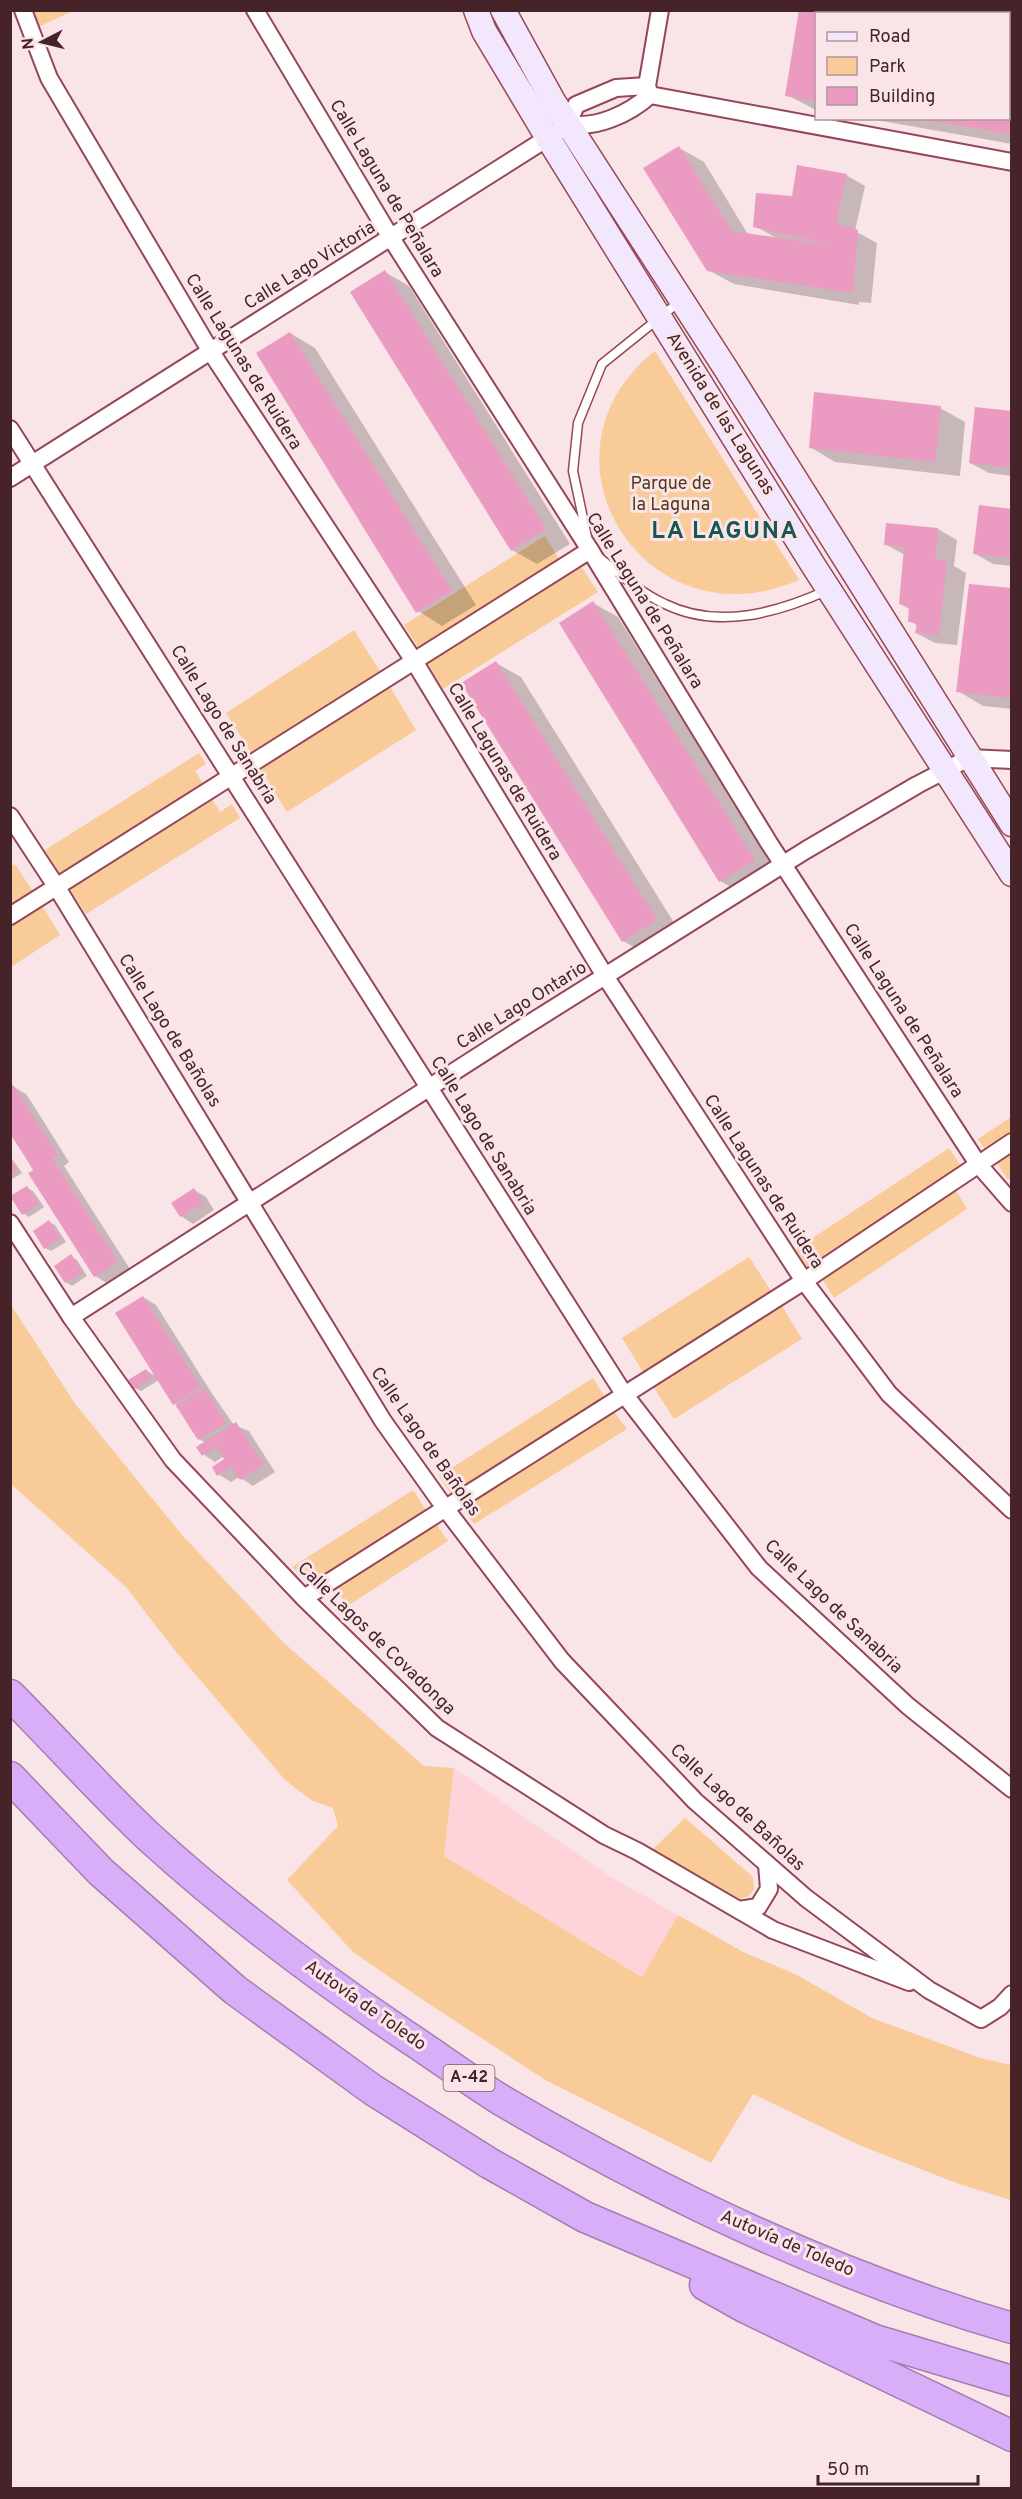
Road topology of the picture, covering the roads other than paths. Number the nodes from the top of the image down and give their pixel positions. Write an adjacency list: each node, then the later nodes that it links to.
1 (255, 10): 10 (street, Calle Laguna de Peñalara)
2 (476, 10): 8 (main road, Avenida de las Lagunas)
3 (503, 10): 7 (main road, Avenida de las Lagunas)
4 (660, 10): 6 (street)
5 (20, 12): 13 (street, Calle Lagunas de Ruidera)
6 (648, 91): 7 (street); 7 (street); 9 (street)
7 (568, 124): 8 (street, Calle Lago Victoria); 11 (main road, Avenida de las Lagunas)
8 (548, 138): 10 (street, Calle Lago Victoria); 12 (main road, Avenida de las Lagunas)
9 (1011, 162)
10 (391, 238): 13 (street, Calle Lago Victoria); 17 (street, Calle Laguna de Peñalara)
11 (682, 300): 12 (lane); 20 (main road, Avenida de las Lagunas)
12 (659, 315): 17 (lane); 18 (main road, Avenida de las Lagunas)
13 (210, 352): 15 (street, Calle Lago Victoria); 19 (street, Calle Lagunas de Ruidera)
14 (10, 429): 15 (street, Calle Lago de Sanabria)
15 (33, 464): 16 (street, Calle Lago Victoria); 23 (street, Calle Lago de Sanabria)
16 (10, 478)
17 (590, 550): 18 (lane); 19 (street); 26 (street, Calle Laguna de Peñalara)
18 (830, 589): 22 (main road, Avenida de las Lagunas)
19 (414, 662): 23 (street); 30 (street, Calle Lagunas de Ruidera)
20 (969, 758): 21 (street); 22 (street, Calle Lago Ontario); 25 (main road, Avenida de las Lagunas)
21 (1011, 760)
22 (945, 770): 26 (street, Calle Lago Ontario); 27 (main road, Avenida de las Lagunas)
23 (232, 776): 28 (street); 31 (street, Calle Lago de Sanabria)
24 (10, 816): 28 (street, Calle Lago de Bañolas)
25 (1011, 824)
26 (785, 864): 30 (street, Calle Lago Ontario); 33 (street, Calle Laguna de Peñalara)
27 (1011, 874)
28 (56, 886): 29 (street); 34 (street, Calle Lago de Bañolas)
29 (10, 916)
30 (606, 976): 31 (street, Calle Lago Ontario); 37 (street, Calle Lagunas de Ruidera)
31 (429, 1088): 34 (street, Calle Lago Ontario); 39 (street, Calle Lago de Sanabria)
32 (1011, 1142): 33 (street)
33 (978, 1164): 35 (street, Calle Laguna de Peñalara); 37 (street)
34 (250, 1201): 38 (street, Calle Lago Ontario); 40 (street, Calle Lago de Bañolas)
35 (1011, 1203)
36 (10, 1223): 38 (street, Calle Lagos de Covadonga)
37 (804, 1281): 39 (street); 41 (street, Calle Lagunas de Ruidera)
38 (70, 1317): 42 (street, Calle Lagos de Covadonga)
39 (624, 1394): 40 (street); 45 (street, Calle Lago de Sanabria)
40 (445, 1508): 42 (street); 46 (street, Calle Lago de Bañolas)
41 (1011, 1510)
42 (304, 1598): 47 (street, Calle Lagos de Covadonga)
43 (10, 1695): 51 (highway, Autovía de Toledo / A-42)
44 (10, 1777): 50 (highway)
45 (1011, 1789)
46 (768, 1864): 47 (street); 48 (street, Calle Lago de Bañolas)
47 (738, 1910): 48 (street, Calle Lagos de Covadonga)
48 (929, 1990): 49 (street)
49 (1011, 1994)
50 (585, 2217): 52 (highway); 53 (highway)
51 (1011, 2328)
52 (1011, 2381)
53 (1011, 2436)

